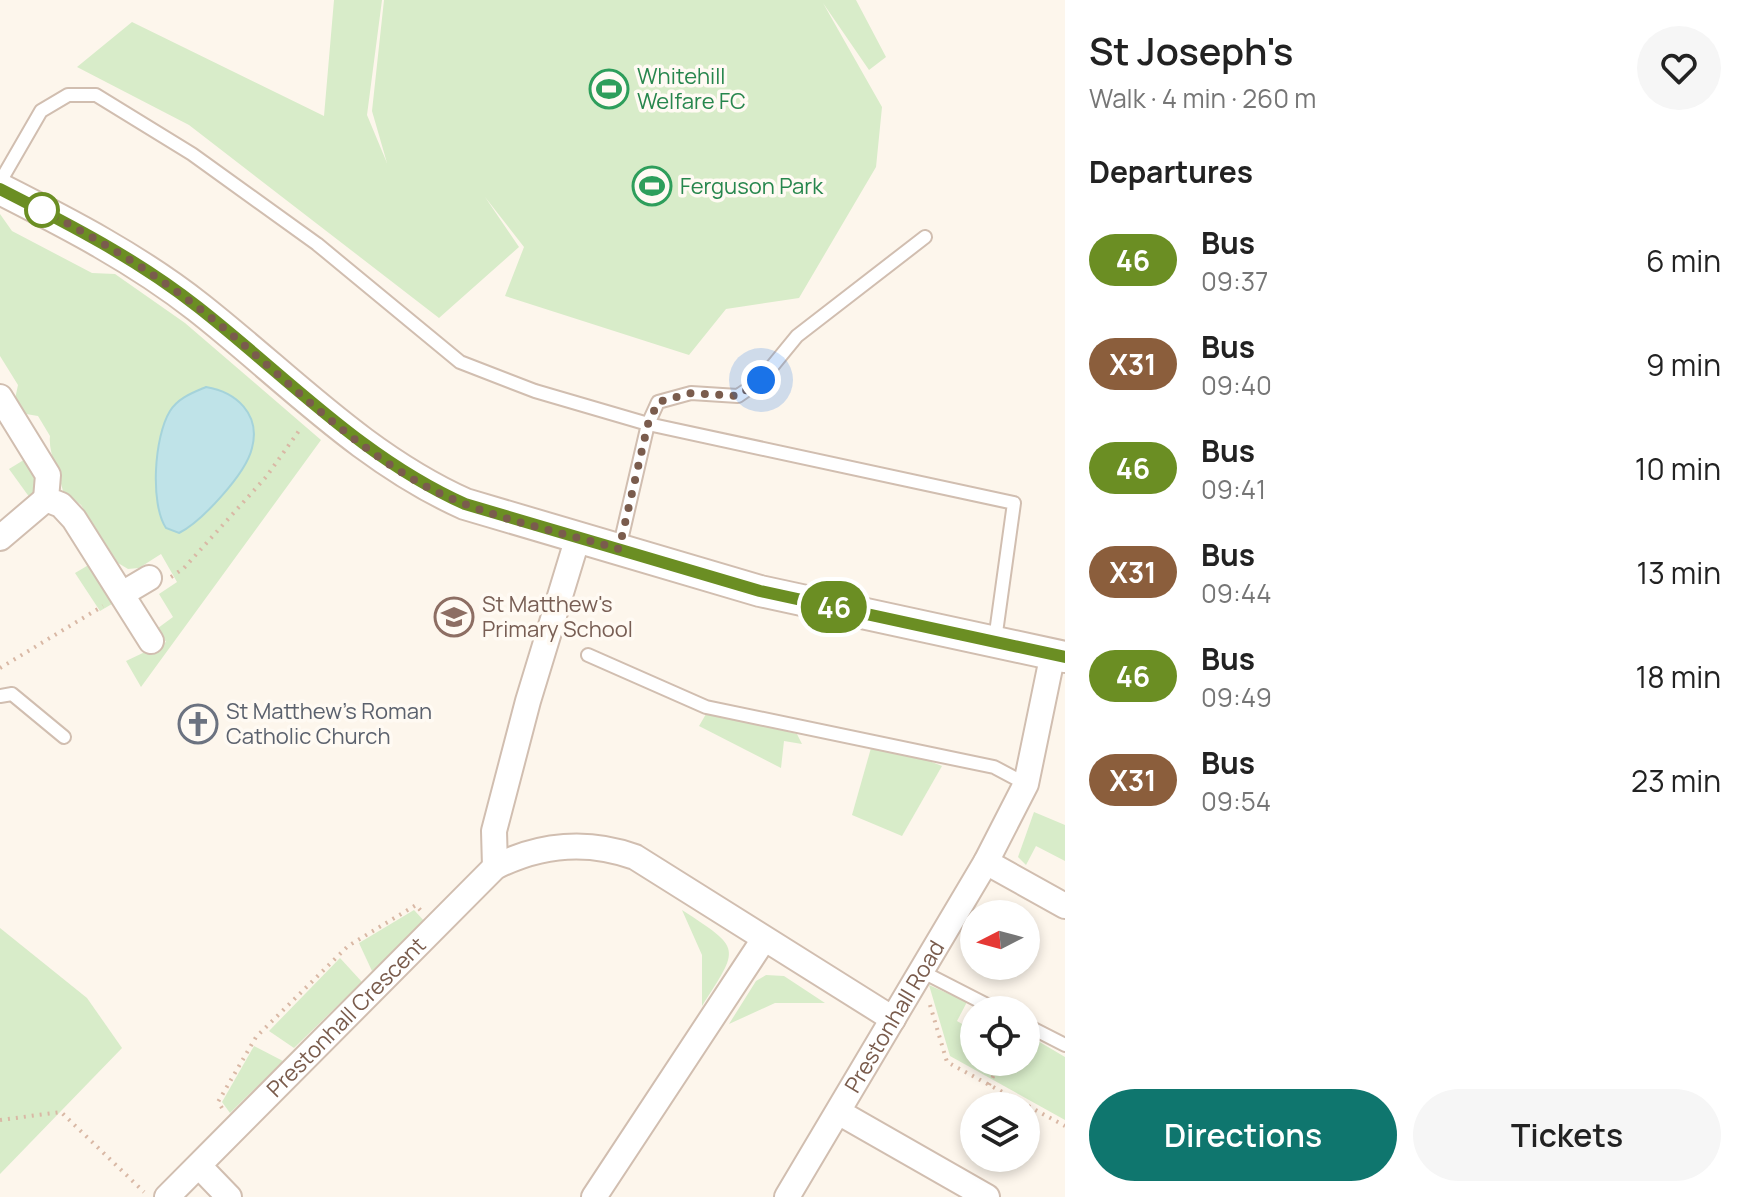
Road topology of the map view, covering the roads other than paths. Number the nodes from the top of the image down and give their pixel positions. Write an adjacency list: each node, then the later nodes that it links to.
1 (0, 182): 5 (lane)
2 (0, 189): 7 (street)
3 (925, 237): 5 (lane)
4 (0, 397): 6 (street)
5 (648, 424): 9 (lane); 10 (lane)
6 (46, 499): 8 (street); 11 (street)
7 (578, 537): 9 (street); 18 (street)
8 (0, 538)
9 (619, 549): 10 (street)
10 (995, 640): 13 (street)
11 (151, 641)
12 (588, 655): 16 (lane)
13 (1059, 655): 16 (street, Prestonhall Road)
14 (0, 696): 15 (lane)
15 (64, 737)
16 (1029, 773): 17 (street, Prestonhall Road)
17 (986, 862): 19 (street); 21 (street, Prestonhall Road)
18 (495, 867): 20 (street, Prestonhall Crescent); 27 (street, Prestonhall Crescent)
19 (1065, 906)
20 (764, 939): 23 (street, Prestonhall Crescent); 30 (street)
21 (919, 970): 22 (lane); 23 (street, Prestonhall Road)
22 (970, 996)
23 (893, 1019): 26 (street, Prestonhall Road)
24 (1040, 1032): 25 (lane)
25 (1065, 1045)
26 (840, 1113): 31 (street, Prestonhall Road); 32 (street)
27 (200, 1167): 28 (street, Prestonhall Crescent); 29 (street)
28 (167, 1197)
29 (229, 1197)
30 (594, 1197)
31 (787, 1197)
32 (987, 1197)

